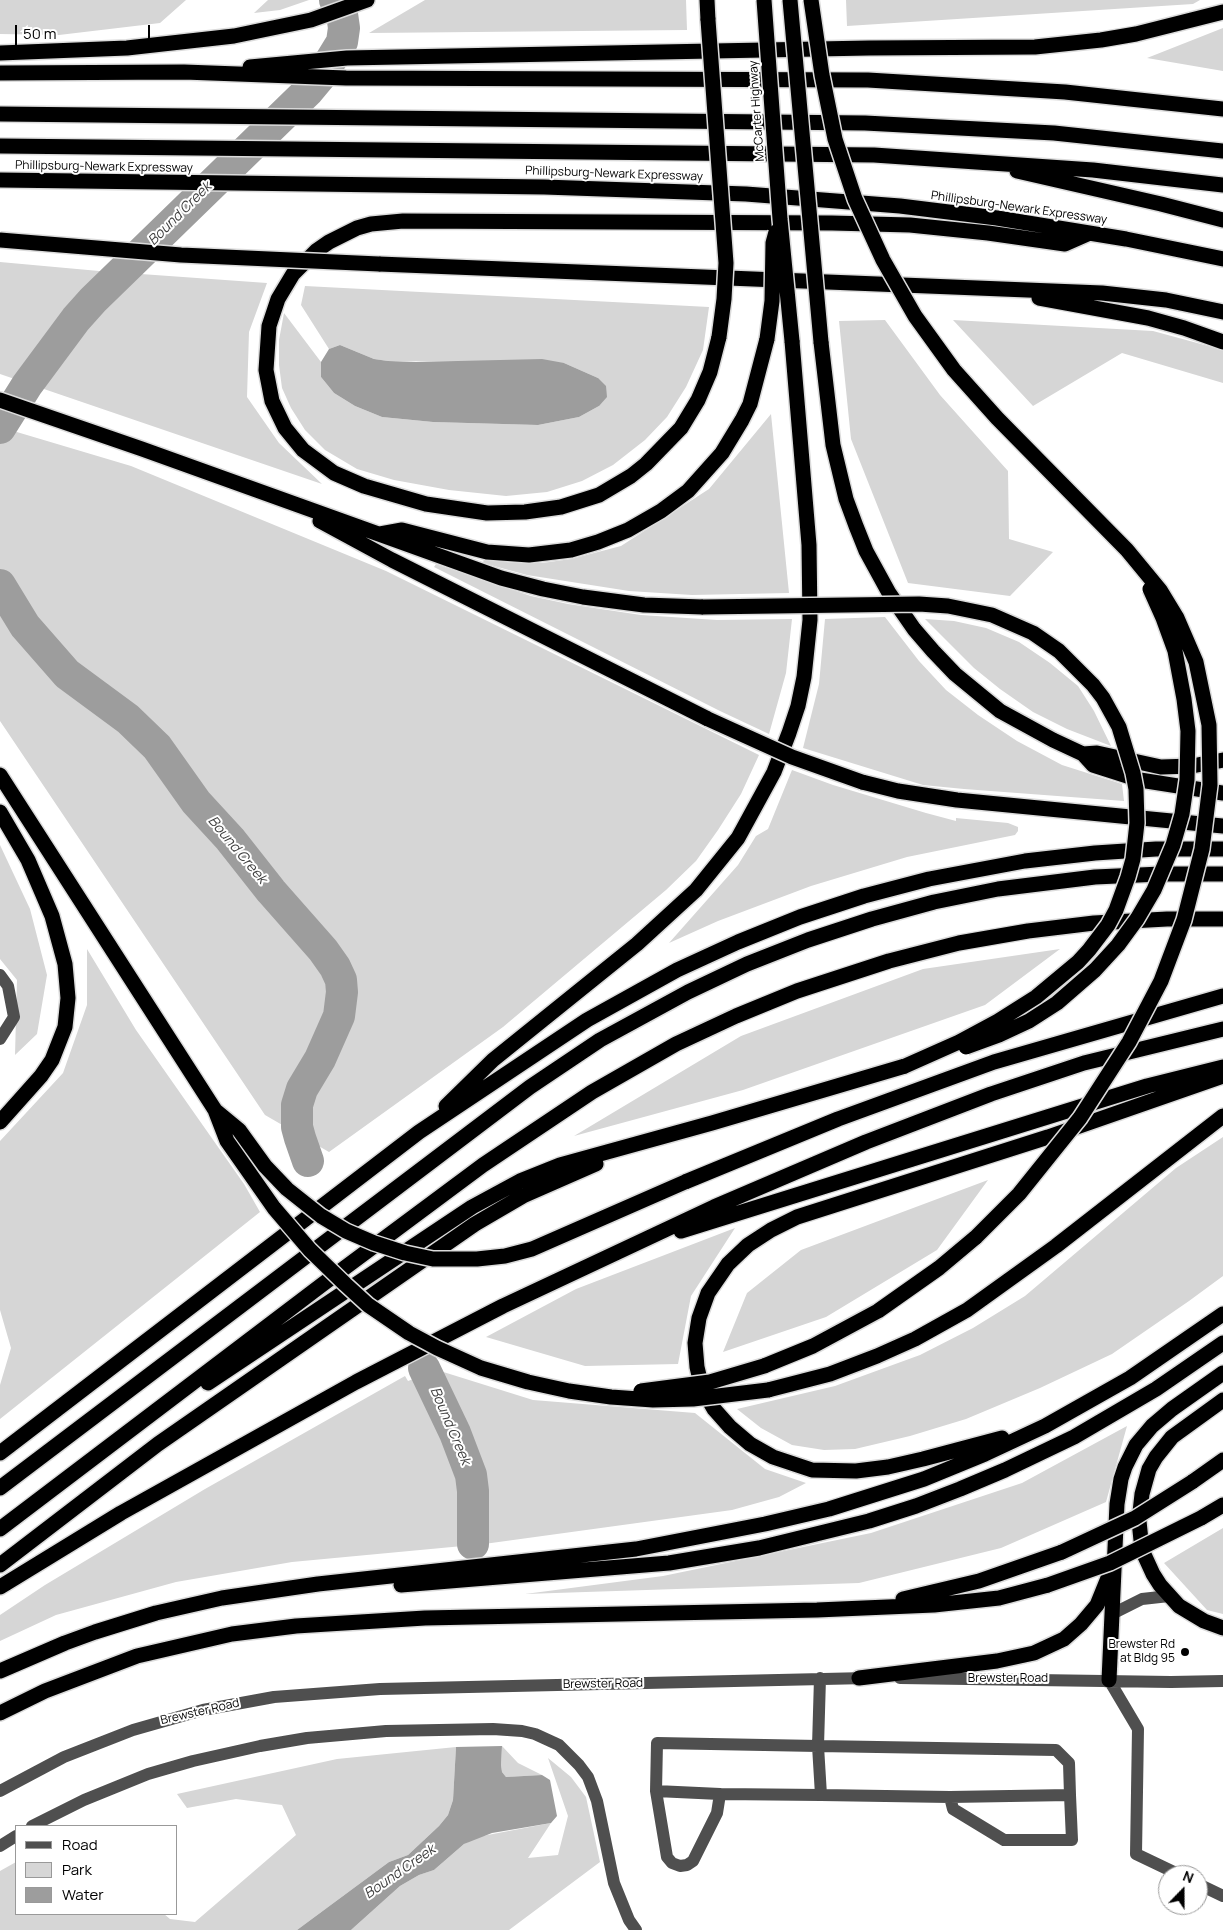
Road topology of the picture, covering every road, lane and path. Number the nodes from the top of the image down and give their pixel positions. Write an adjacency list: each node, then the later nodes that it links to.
1 (366, 0): 7 (highway)
2 (706, 0): 19 (highway, bridge)
3 (764, 0): 17 (highway, McCarter Highway, bridge)
4 (790, 0): 29 (highway, bridge)
5 (811, 0): 28 (highway, bridge)
6 (1223, 12): 8 (highway)
7 (0, 53)
8 (184, 72): 9 (highway); 10 (highway)
9 (0, 73)
10 (1223, 109)
11 (0, 114): 13 (highway)
12 (0, 146): 14 (highway, Phillipsburg-Newark Expressway)
13 (1223, 151)
14 (971, 161): 16 (highway, Phillipsburg-Newark Expressway); 18 (highway)
15 (0, 180): 19 (highway, Phillipsburg-Newark Expressway)
16 (1223, 185)
17 (780, 219): 27 (highway, bridge); 49 (highway, McCarter Highway, bridge)
18 (1223, 220)
19 (1090, 233): 21 (highway, Phillipsburg-Newark Expressway)
20 (0, 240): 22 (highway, bridge)
21 (1223, 259)
22 (936, 286): 23 (highway); 24 (highway)
23 (1223, 312)
24 (1223, 342)
25 (0, 400): 26 (highway)
26 (276, 497): 27 (highway); 34 (highway, bridge)
27 (378, 534): 42 (highway, bridge)
28 (1112, 534): 42 (highway, bridge); 54 (highway, bridge)
29 (1083, 754): 30 (highway); 32 (highway)
30 (1223, 760)
31 (0, 774): 45 (highway)
32 (1223, 793)
33 (0, 812): 47 (highway)
34 (1223, 826)
35 (1223, 849): 49 (highway)
36 (1223, 874): 60 (highway)
37 (1223, 919): 59 (highway)
38 (0, 975): 41 (street)
39 (1223, 996): 45 (highway, bridge)
40 (1223, 1029): 50 (highway)
41 (0, 1040)
42 (905, 1066): 48 (highway)
43 (1223, 1067): 50 (highway)
44 (1223, 1076): 56 (highway)
45 (215, 1110): 54 (highway, bridge)
46 (1223, 1116): 54 (highway, bridge)
47 (0, 1122)
48 (712, 1123): 59 (highway); 64 (highway)
49 (419, 1132): 57 (highway)
50 (622, 1250): 66 (highway)
51 (1223, 1314): 56 (highway)
52 (1223, 1343): 65 (highway)
53 (1223, 1373): 63 (highway)
54 (569, 1391)
55 (1223, 1400): 67 (highway)
56 (1045, 1426): 65 (highway)
57 (0, 1453)
58 (1223, 1460): 68 (highway, bridge)
59 (81, 1468): 62 (highway)
60 (0, 1488)
61 (1223, 1505): 68 (highway, bridge)
62 (0, 1530)
63 (1116, 1552): 69 (highway); 73 (highway)
64 (0, 1565)
65 (350, 1581): 71 (highway)
66 (0, 1587)
67 (1169, 1596): 69 (street); 70 (highway)
68 (817, 1610): 76 (highway)
69 (1112, 1614): 74 (highway)
70 (1223, 1628)
71 (0, 1671)
72 (820, 1678): 73 (street, Brewster Road); 77 (street); 78 (street, Brewster Road)
73 (859, 1678): 74 (street, Brewster Road)
74 (1109, 1680): 75 (street, Brewster Road); 87 (street)
75 (1223, 1681)
76 (0, 1713)
77 (818, 1746): 79 (street); 81 (street); 82 (street)
78 (0, 1791)
79 (656, 1791): 80 (street); 80 (street)
80 (720, 1794): 81 (street)
81 (821, 1795): 83 (street)
82 (1070, 1795): 83 (street); 83 (street)
83 (950, 1797)
84 (34, 1825): 90 (street)
85 (15, 1837): 86 (street)
86 (0, 1846)
87 (1159, 1865)
88 (1208, 1889): 89 (street)
89 (1223, 1896)
90 (636, 1930)

